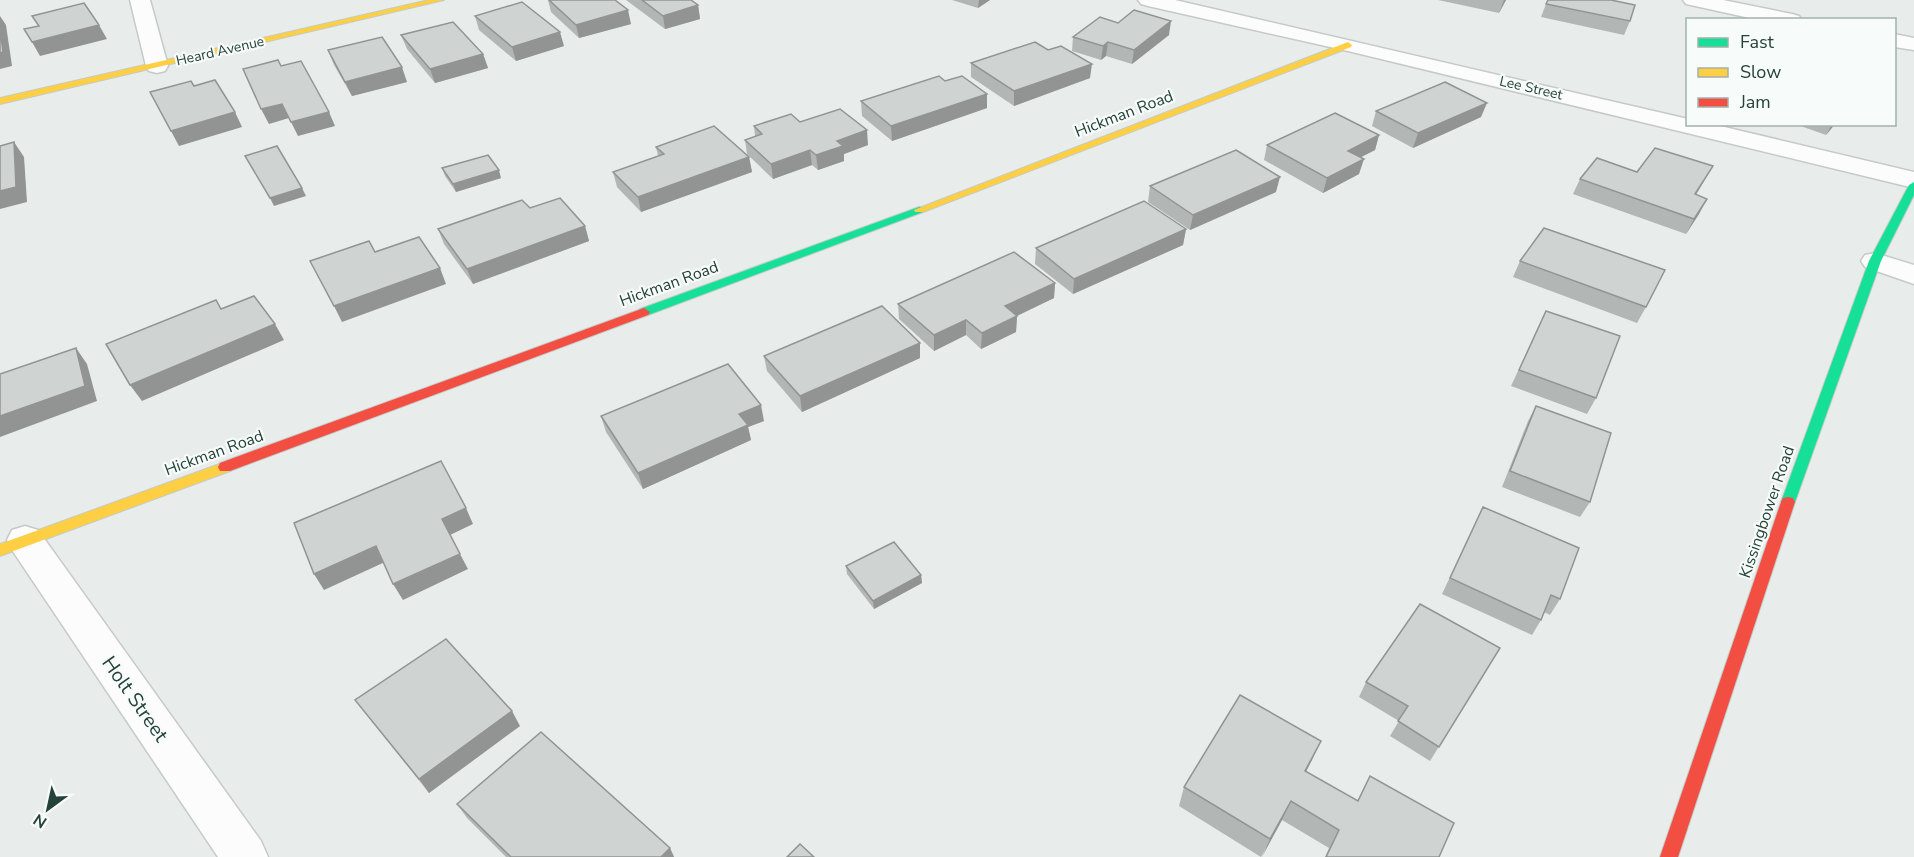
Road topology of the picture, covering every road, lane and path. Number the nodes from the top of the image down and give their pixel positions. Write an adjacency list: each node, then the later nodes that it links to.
1 (140, 0): 9 (street)
2 (440, 0): 9 (street, Heard Avenue)
3 (1148, 0): 8 (street, Lee Street)
4 (1693, 0): 5 (street)
5 (1782, 18)
6 (1896, 40): 7 (street)
7 (1914, 44)
8 (1348, 45): 11 (street, Lee Street); 14 (street, Hickman Road)
9 (157, 66): 10 (street, Heard Avenue)
10 (0, 101)
11 (1914, 182): 12 (street, Kissingbower Road)
12 (1875, 261): 13 (street); 16 (street, Kissingbower Road)
13 (1914, 275)
14 (13, 545): 15 (street, Holt Street)
15 (245, 857)
16 (1669, 857)

